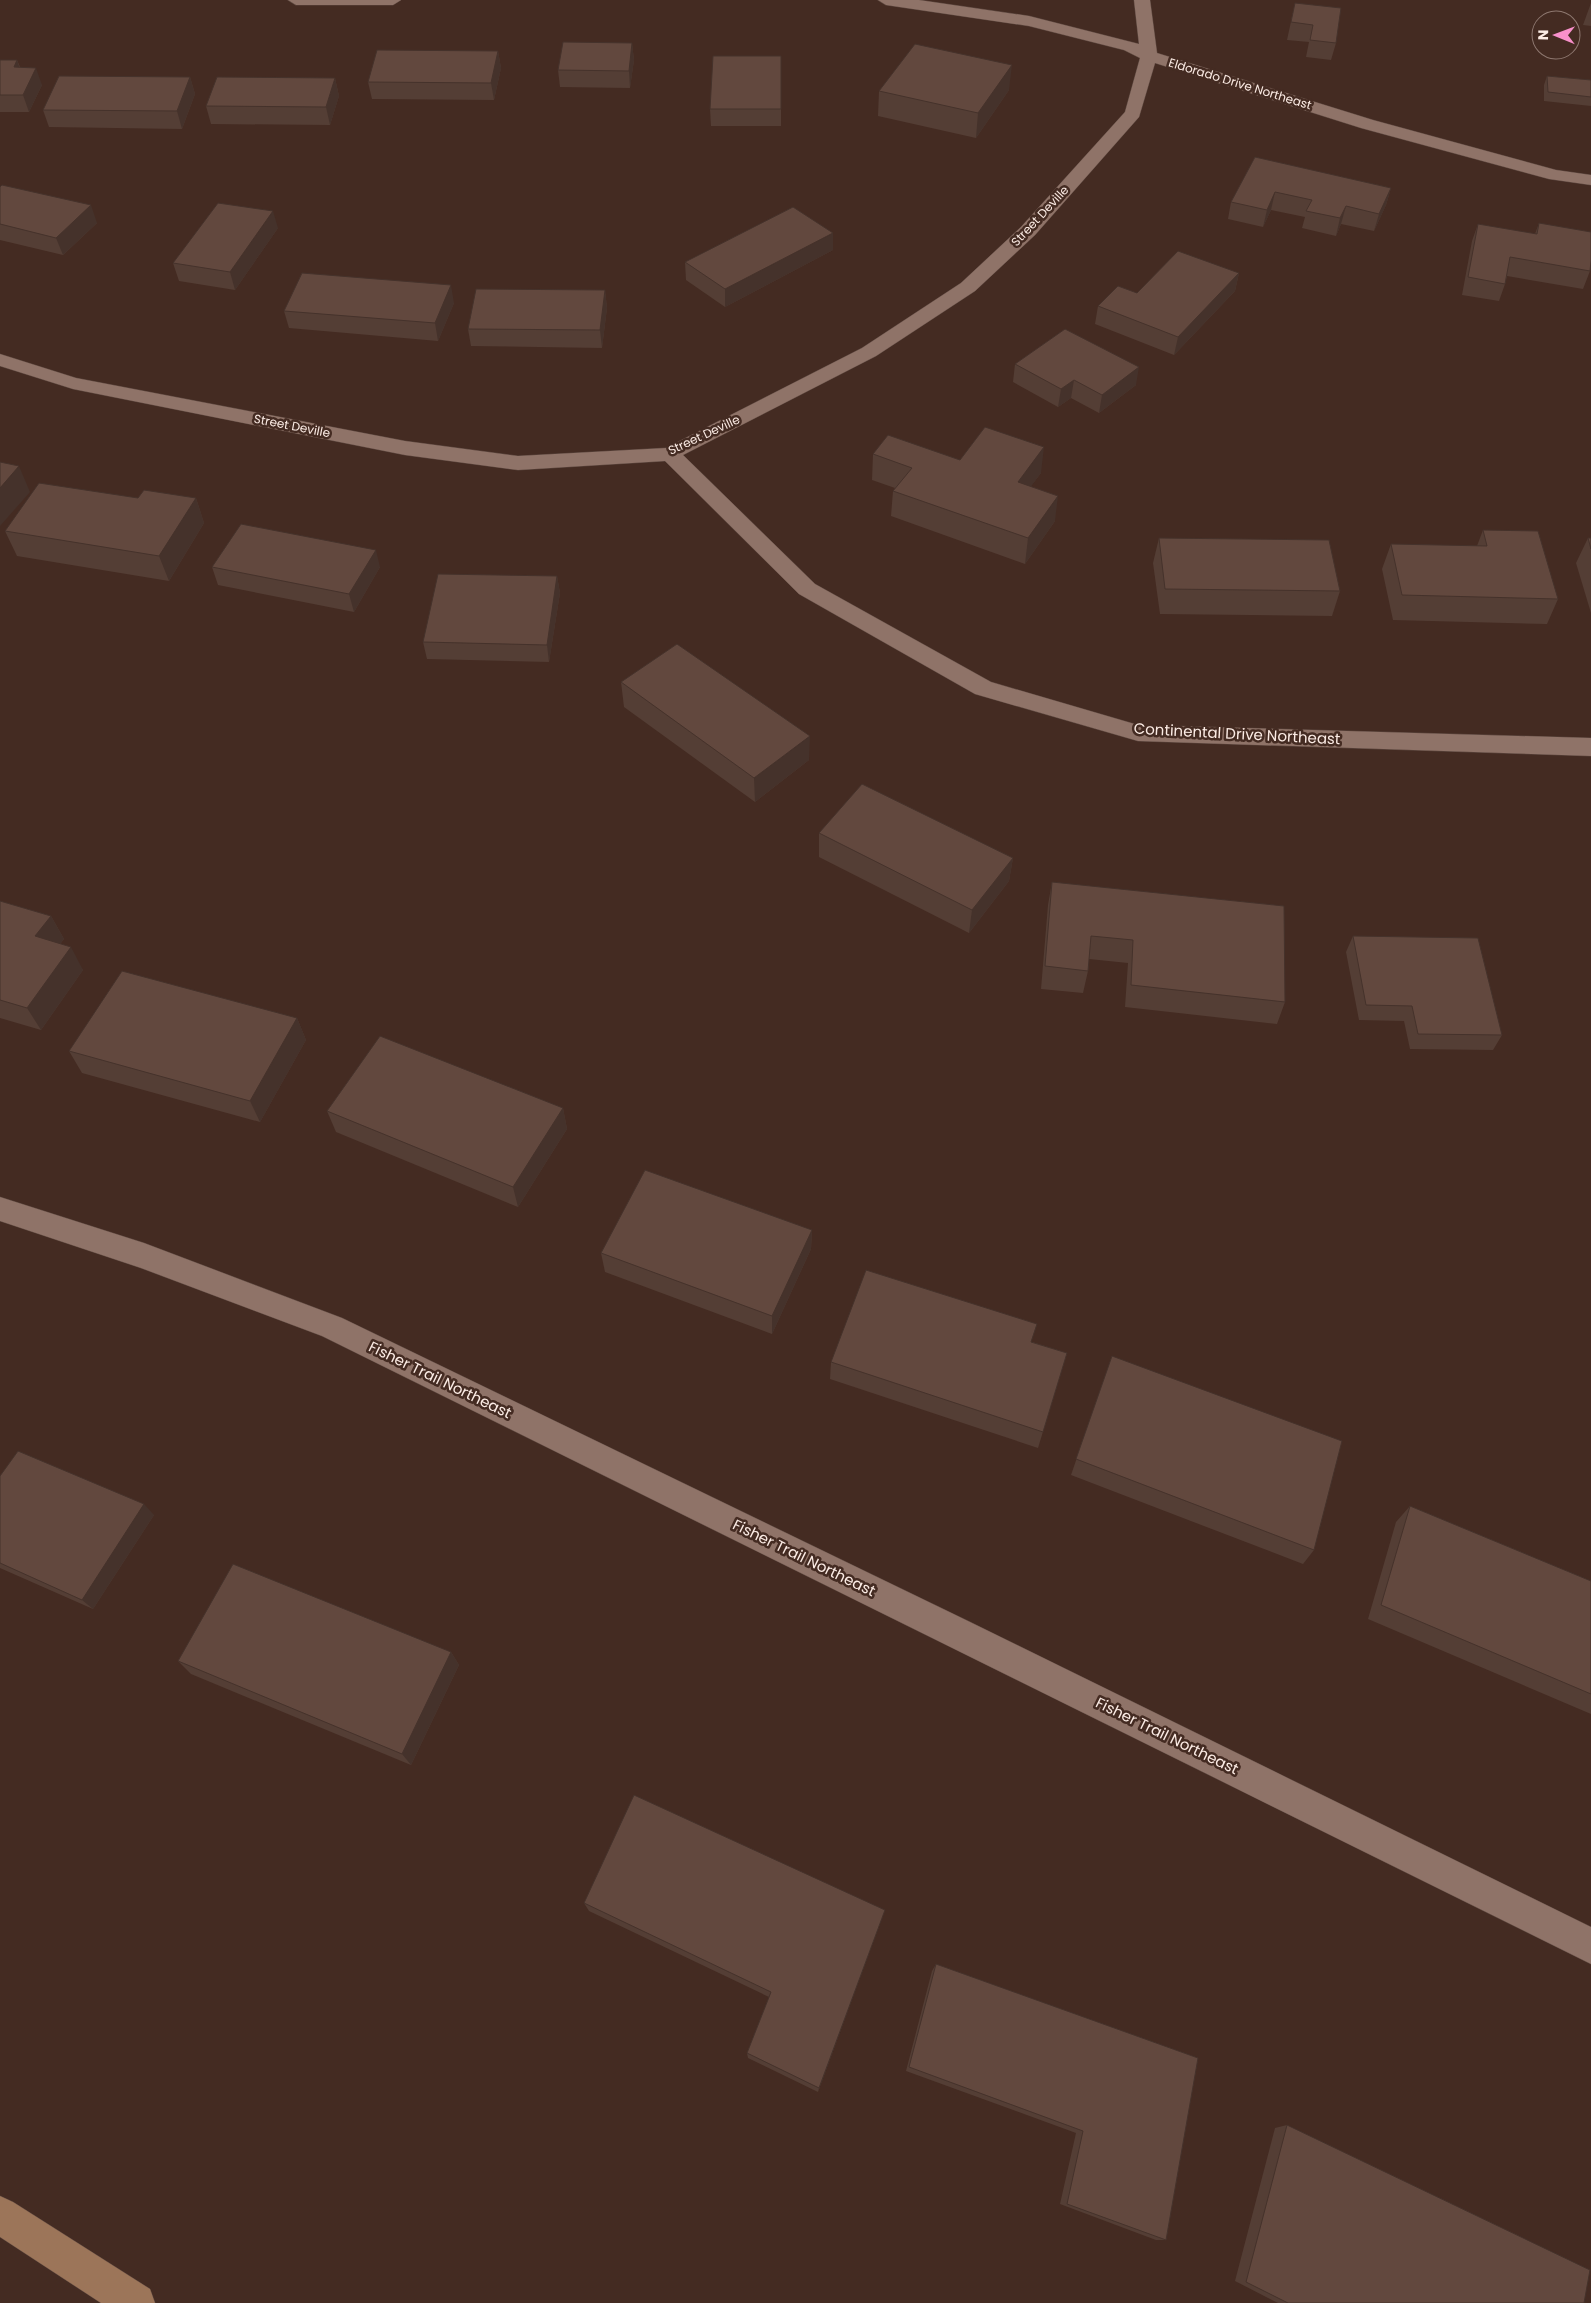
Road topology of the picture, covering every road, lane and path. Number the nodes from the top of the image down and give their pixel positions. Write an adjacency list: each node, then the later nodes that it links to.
1 (296, 0): 2 (street)
2 (393, 0)
3 (886, 0): 5 (street, Eldorado Drive Northeast)
4 (1142, 0): 5 (street, Street Deville)
5 (1149, 56): 6 (street, Eldorado Drive Northeast); 8 (street, Street Deville)
6 (1591, 180)
7 (0, 360): 8 (street, Street Deville)
8 (670, 454): 9 (street, Continental Drive Northeast)
9 (1591, 747)
10 (0, 1210): 11 (street, Fisher Trail Northeast)
11 (1591, 1946)
12 (0, 2215): 13 (main road)
13 (136, 2303)

